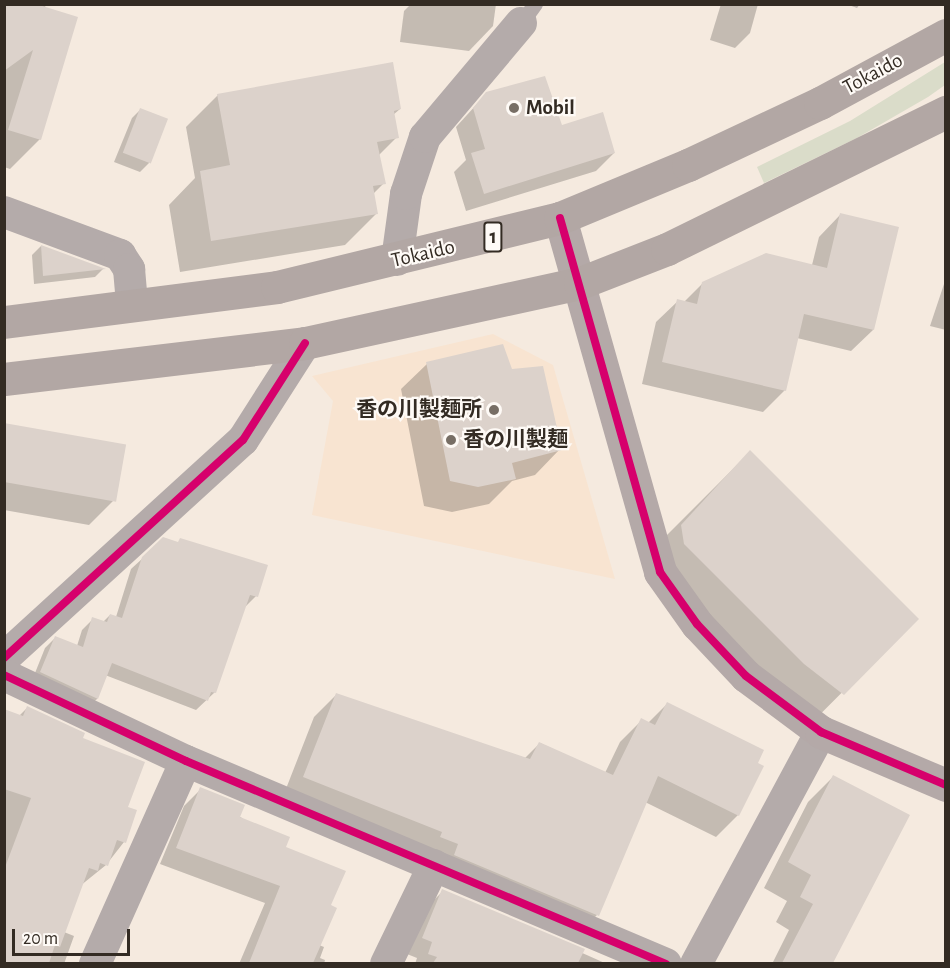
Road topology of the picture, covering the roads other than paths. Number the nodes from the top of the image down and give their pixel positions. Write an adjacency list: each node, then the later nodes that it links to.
1 (528, 14): 6 (street)
2 (945, 35): 5 (highway, Tokaido / 1)
3 (945, 112): 7 (highway)
4 (4, 212): 8 (street)
5 (560, 218): 6 (highway, Tokaido / 1); 7 (street)
6 (397, 260): 8 (highway, Tokaido / 1)
7 (580, 283): 10 (highway); 14 (street)
8 (132, 305): 9 (highway, Tokaido / 1)
9 (4, 322)
10 (305, 343): 11 (highway); 12 (street)
11 (4, 379)
12 (4, 658)
13 (4, 675): 15 (street)
14 (821, 732): 16 (street); 21 (street)
15 (186, 761): 17 (street); 18 (street)
16 (945, 785)
17 (434, 865): 19 (street); 20 (street)
18 (95, 963)
19 (386, 963)
20 (666, 963)
21 (696, 963)

